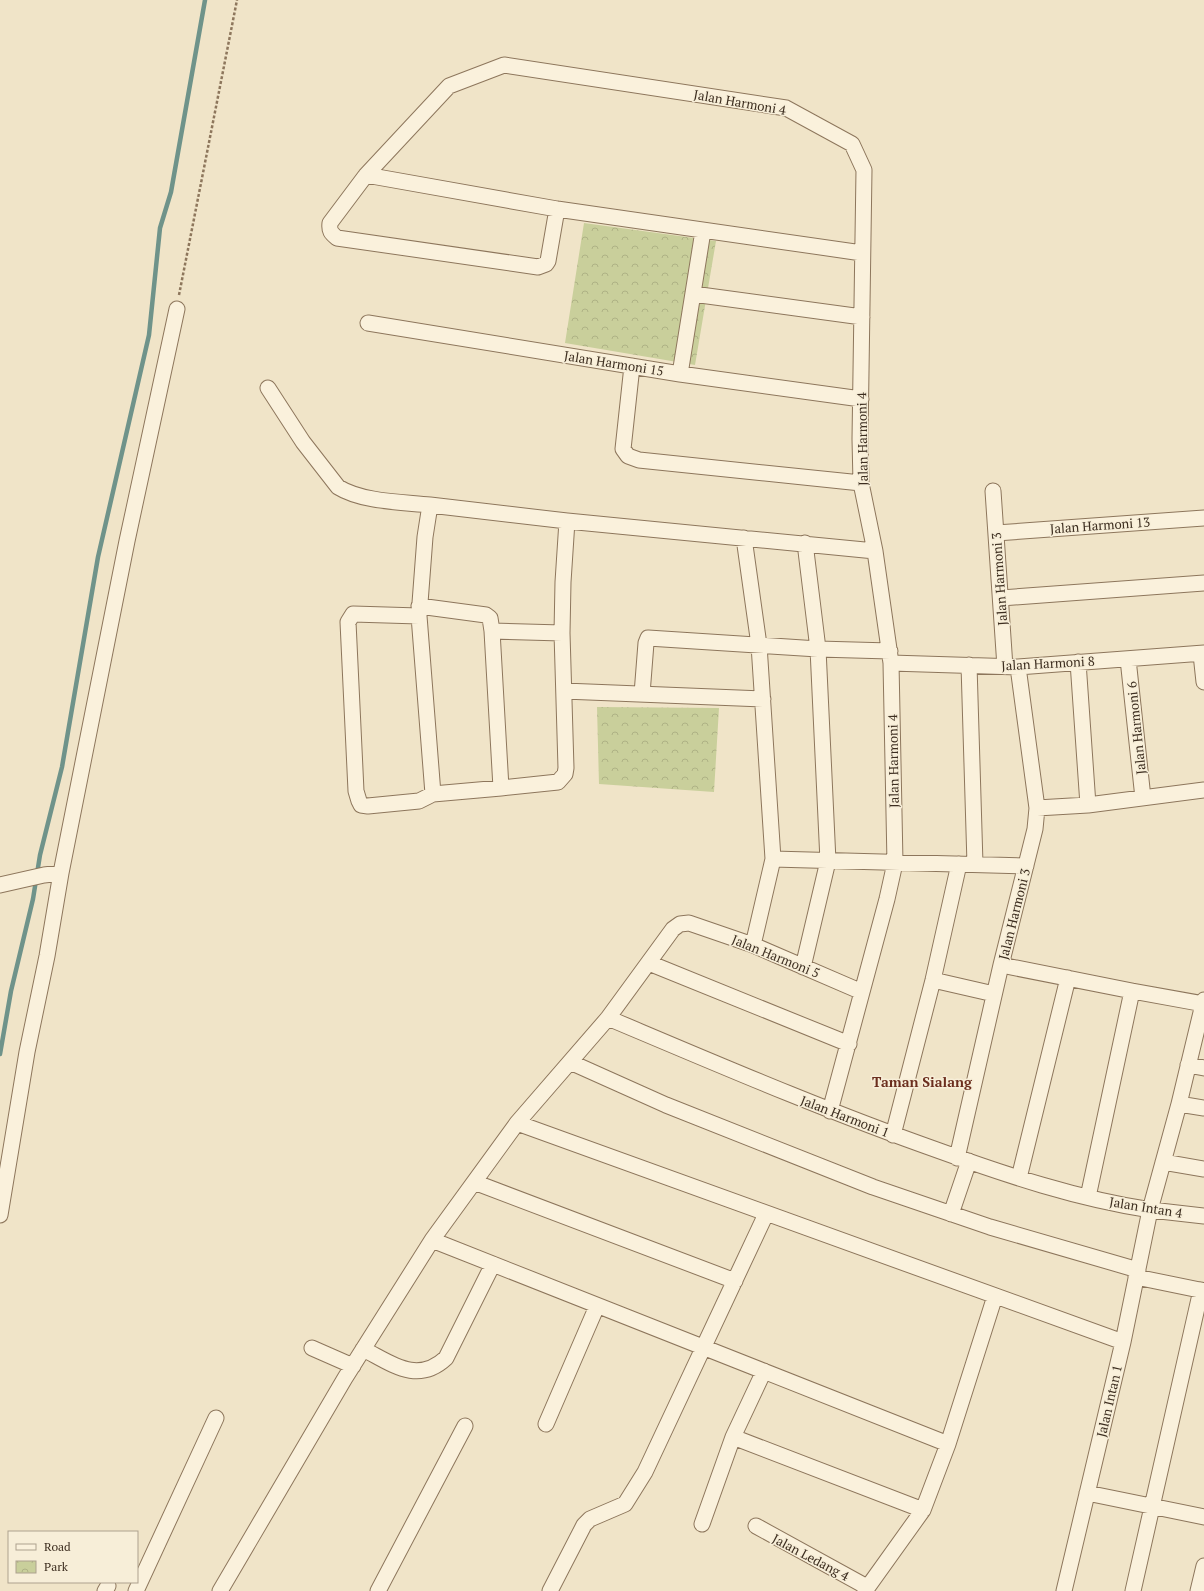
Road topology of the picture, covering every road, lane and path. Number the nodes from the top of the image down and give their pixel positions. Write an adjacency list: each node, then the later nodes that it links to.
1 (237, 0): 7 (path)
2 (366, 175): 3 (street); 3 (street); 5 (street, Jalan Harmoni 4)
3 (557, 209): 4 (street)
4 (703, 231): 5 (street); 6 (street)
5 (862, 253): 8 (street, Jalan Harmoni 4)
6 (693, 294): 8 (street); 11 (street)
7 (177, 309): 52 (street)
8 (862, 317): 13 (street, Jalan Harmoni 4)
9 (368, 323): 10 (street, Jalan Harmoni 15)
10 (632, 366): 11 (street, Jalan Harmoni 15); 14 (street)
11 (680, 374): 13 (street, Jalan Harmoni 15)
12 (268, 388): 16 (street)
13 (861, 398): 14 (street, Jalan Harmoni 4)
14 (861, 483): 22 (street, Jalan Harmoni 4)
15 (993, 491): 19 (street, Jalan Harmoni 3)
16 (430, 505): 18 (street); 25 (street)
17 (1204, 518): 19 (street, Jalan Harmoni 13)
18 (567, 521): 20 (street); 27 (street)
19 (996, 533): 24 (street, Jalan Harmoni 3)
20 (744, 538): 21 (street); 28 (street)
21 (805, 544): 22 (street); 29 (street)
22 (875, 551): 31 (street, Jalan Harmoni 4)
23 (1204, 583): 24 (street)
24 (1001, 598): 35 (street, Jalan Harmoni 3)
25 (419, 611): 26 (street); 42 (street); 42 (street)
26 (492, 631): 27 (street); 40 (street)
27 (562, 633): 37 (street)
28 (759, 645): 29 (street, Jalan Harmoni 8); 38 (street, Jalan Harmoni 8); 39 (street)
29 (818, 649): 31 (street, Jalan Harmoni 8); 47 (street)
30 (1202, 653): 32 (street, Jalan Harmoni 8); 36 (street)
31 (890, 657): 34 (street, Jalan Harmoni 8); 48 (street, Jalan Harmoni 4)
32 (1128, 659): 33 (street, Jalan Harmoni 8); 43 (street, Jalan Harmoni 6)
33 (1078, 662): 35 (street, Jalan Harmoni 8); 44 (street)
34 (970, 666): 35 (street, Jalan Harmoni 8); 50 (street)
35 (1011, 667): 45 (street, Jalan Harmoni 3)
36 (1204, 682)
37 (564, 691): 38 (street); 40 (street)
38 (642, 694): 39 (street)
39 (764, 699): 46 (street)
40 (501, 788): 42 (street)
41 (1204, 790): 43 (street)
42 (433, 794)
43 (1143, 798): 44 (street)
44 (1088, 805): 45 (street)
45 (1037, 808): 51 (street, Jalan Harmoni 3)
46 (773, 859): 47 (street); 54 (street)
47 (828, 861): 48 (street); 57 (street)
48 (895, 863): 49 (street); 61 (street, Jalan Harmoni 4)
49 (959, 864): 50 (street); 59 (street)
50 (975, 864): 51 (street)
51 (1026, 866): 56 (street, Jalan Harmoni 3)
52 (61, 873): 53 (street); 83 (street)
53 (0, 885)
54 (753, 945): 55 (street, Jalan Harmoni 5); 57 (street, Jalan Harmoni 5)
55 (648, 962): 64 (street); 65 (street)
56 (1001, 965): 58 (street); 62 (street, Jalan Harmoni 3)
57 (803, 967): 61 (street, Jalan Harmoni 5)
58 (1068, 978): 60 (street); 77 (street)
59 (933, 980): 62 (street); 73 (street)
60 (1132, 991): 63 (street); 79 (street)
61 (862, 992): 65 (street, Jalan Harmoni 4)
62 (994, 994): 74 (street, Jalan Harmoni 3)
63 (1204, 1002): 67 (street, Jalan Intan 1)
64 (608, 1018): 66 (street); 71 (street, Jalan Harmoni 1)
65 (848, 1044): 71 (street, Jalan Harmoni 4)
66 (570, 1062): 72 (street); 82 (street)
67 (1188, 1066): 68 (street); 69 (street, Jalan Intan 1)
68 (1204, 1068)
69 (1179, 1104): 70 (street); 75 (street, Jalan Intan 1)
70 (1204, 1108)
71 (830, 1111): 73 (street, Jalan Harmoni 1)
72 (516, 1123): 78 (street); 81 (street)
73 (893, 1135): 74 (street, Jalan Harmoni 1)
74 (963, 1160): 77 (street, Jalan Harmoni 1); 82 (street, Jalan Harmoni 3)
75 (1163, 1162): 76 (street); 80 (street, Jalan Intan 1)
76 (1204, 1169)
77 (1019, 1178): 79 (street, Jalan Harmoni 1)
78 (474, 1182): 85 (street); 88 (street)
79 (1088, 1197): 80 (street, Jalan Intan 4)
80 (1150, 1210): 84 (street, Jalan Intan 4); 87 (street, Jalan Intan 1)
81 (766, 1214): 88 (street); 90 (street)
82 (951, 1214): 87 (street)
83 (0, 1215)
84 (1204, 1216)
85 (432, 1240): 86 (street); 95 (street)
86 (493, 1264): 91 (street); 95 (street)
87 (1137, 1274): 89 (street); 92 (street, Jalan Intan 1)
88 (735, 1281): 93 (street)
89 (1203, 1291): 104 (street)
90 (995, 1296): 92 (street); 102 (street)
91 (597, 1306): 93 (street); 99 (street)
92 (1123, 1342): 103 (street, Jalan Intan 1)
93 (703, 1347): 97 (street); 114 (street)
94 (312, 1348): 96 (street)
95 (363, 1349): 96 (street)
96 (353, 1366): 112 (street)
97 (764, 1372): 101 (street); 102 (street)
98 (216, 1418): 111 (street)
99 (546, 1424)
100 (465, 1426): 113 (street)
101 (733, 1437): 105 (street); 107 (street)
102 (948, 1444): 105 (street)
103 (1087, 1493): 104 (street); 115 (street, Jalan Intan 1)
104 (1152, 1507): 106 (street); 116 (street)
105 (923, 1510): 110 (street)
106 (1204, 1517)
107 (702, 1524)
108 (756, 1526): 110 (street, Jalan Ledang 4)
109 (1204, 1566): 117 (street)
110 (866, 1589)
111 (136, 1591)
112 (220, 1591)
113 (378, 1591)
114 (550, 1591)
115 (1064, 1591)
116 (1132, 1591)
117 (1198, 1591)

